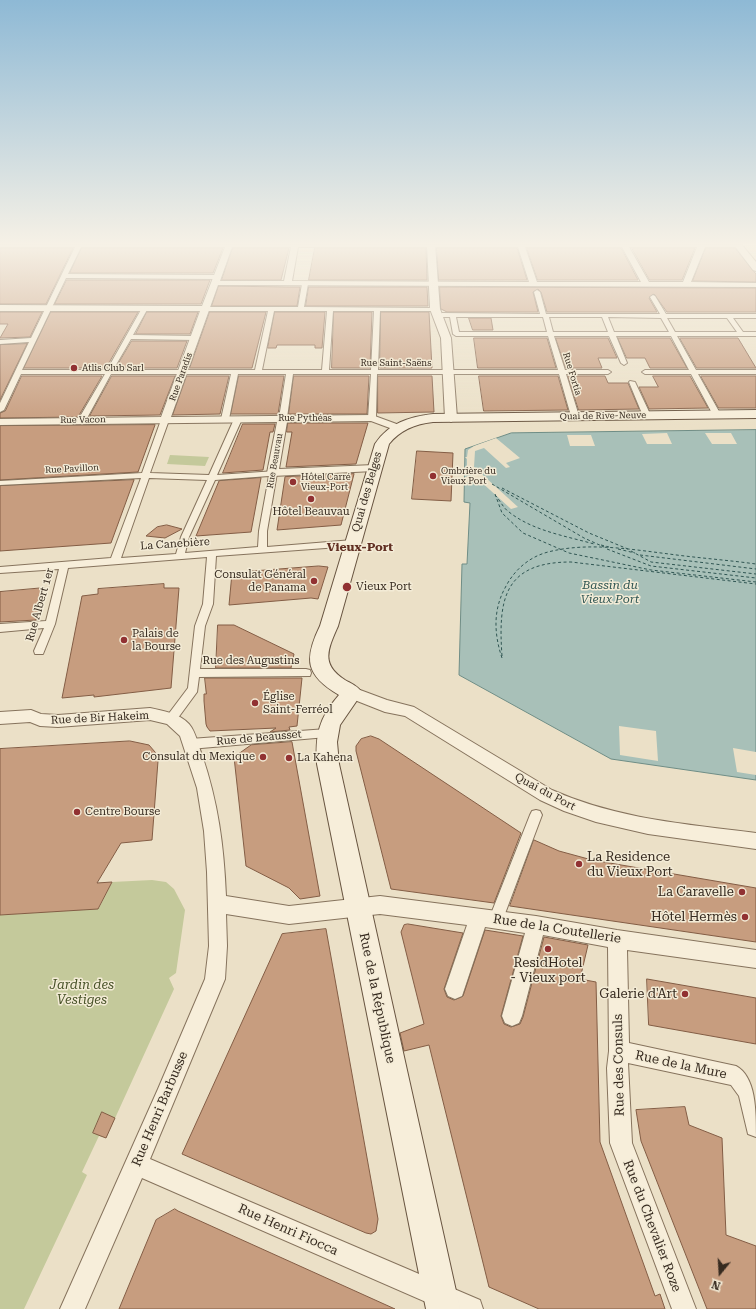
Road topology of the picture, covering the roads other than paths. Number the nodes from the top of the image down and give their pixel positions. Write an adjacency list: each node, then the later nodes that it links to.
1 (207, 306): 8 (street, Rue Paradis)
2 (438, 306): 13 (street)
3 (541, 306): 15 (street)
4 (658, 306): 16 (street)
5 (0, 308): 6 (street)
6 (48, 308): 7 (street); 29 (street)
7 (145, 308): 8 (street); 27 (street)
8 (206, 309): 9 (street); 28 (street, Rue Paradis)
9 (271, 309): 10 (street); 37 (street)
10 (301, 309): 11 (street)
11 (330, 309): 12 (street); 39 (street)
12 (378, 309): 13 (street); 40 (street)
13 (439, 312): 14 (street); 20 (street)
14 (453, 315): 15 (street); 21 (street)
15 (544, 315): 17 (street); 24 (street, Rue Fortia)
16 (663, 315): 17 (street); 18 (street); 26 (street)
17 (604, 316): 25 (street)
18 (729, 316): 19 (street); 22 (street)
19 (756, 316)
20 (444, 334): 21 (street); 41 (street)
21 (456, 334): 24 (street)
22 (741, 334): 23 (street); 26 (street)
23 (753, 334): 31 (street)
24 (550, 335): 25 (street); 42 (street, Rue Fortia)
25 (612, 335): 26 (street); 32 (street)
26 (674, 335): 45 (street)
27 (129, 337): 28 (street); 34 (street)
28 (196, 338): 35 (street, Rue Paradis)
29 (32, 340): 30 (street); 33 (street)
30 (0, 342)
31 (756, 344)
32 (624, 363)
33 (18, 372): 34 (street, Rue Saint-Saëns); 48 (street)
34 (109, 372): 35 (street, Rue Saint-Saëns); 59 (street)
35 (183, 372): 36 (street, Rue Saint-Saëns); 60 (street, Rue Paradis)
36 (235, 372): 37 (street, Rue Saint-Saëns); 57 (street)
37 (258, 372): 38 (street, Rue Saint-Saëns)
38 (290, 372): 39 (street, Rue Saint-Saëns); 53 (street, Rue Beauvau)
39 (325, 372): 40 (street, Rue Saint-Saëns)
40 (374, 372): 41 (street, Rue Saint-Saëns); 54 (street)
41 (447, 372): 42 (street, Rue Saint-Saëns); 55 (street)
42 (561, 372): 43 (street, Rue Saint-Saëns); 51 (street, Rue Fortia)
43 (608, 372)
44 (645, 372): 45 (street)
45 (694, 372): 46 (street); 50 (street)
46 (756, 372)
47 (632, 382): 52 (street)
48 (0, 410)
49 (756, 414): 50 (main road, Quai de Rive-Neuve)
50 (717, 415): 52 (main road, Quai de Rive-Neuve)
51 (575, 416): 52 (main road, Quai de Rive-Neuve); 55 (main road, Quai de Rive-Neuve)
52 (647, 416)
53 (283, 418): 54 (street, Rue Pythéas); 58 (street, Rue Pythéas); 64 (street, Rue Beauvau)
54 (372, 418): 62 (street)
55 (451, 418): 62 (main road)
56 (209, 419): 57 (street, Rue Pythéas); 60 (street, Rue Vacon)
57 (225, 419): 58 (street, Rue Pythéas)
58 (238, 419): 66 (street)
59 (82, 420): 60 (street, Rue Vacon); 61 (street, Rue Vacon)
60 (165, 420): 65 (street)
61 (0, 422)
62 (398, 428): 63 (main road, Quai des Belges)
63 (374, 468): 64 (street); 68 (main road, Quai des Belges)
64 (273, 473): 66 (street, Rue Pavillon); 69 (street, Rue Beauvau)
65 (145, 475): 66 (street, Rue Pavillon); 67 (street, Rue Pavillon); 72 (street)
66 (212, 478): 71 (street)
67 (0, 483)
68 (353, 543): 69 (street, La Canebière); 80 (main road, Quai des Belges)
69 (262, 550): 70 (street, La Canebière)
70 (212, 553): 71 (street, La Canebière); 78 (street)
71 (180, 556): 72 (street, La Canebière)
72 (115, 561): 73 (street, La Canebière)
73 (64, 565): 74 (street, La Canebière); 75 (street, Rue Albert 1er)
74 (0, 570)
75 (50, 624): 76 (street); 77 (street, Rue Albert 1er)
76 (0, 628)
77 (39, 652)
78 (196, 673): 79 (street, Rue des Augustins); 82 (street)
79 (306, 673)
80 (352, 693): 83 (main road, Rue de la République); 86 (street, Quai du Port)
81 (0, 718): 82 (street, Rue de Bir Hakeim)
82 (173, 720): 84 (street, Rue Henri Barbusse)
83 (327, 733): 84 (street, Rue de Beausset); 88 (main road, Rue de la République)
84 (190, 744): 87 (street, Rue Henri Barbusse)
85 (536, 815): 89 (street)
86 (756, 841)
87 (217, 902): 88 (street, Rue de la Coutellerie); 98 (street, Rue Henri Barbusse)
88 (358, 907): 89 (street, Rue de la Coutellerie); 99 (main road, Rue de la République)
89 (488, 918): 90 (street, Rue de la Coutellerie); 93 (street)
90 (536, 924): 91 (street, Rue de la Coutellerie); 94 (street)
91 (617, 939): 92 (street, Rue de la Coutellerie); 95 (street, Rue des Consuls)
92 (756, 959)
93 (455, 989)
94 (512, 1016)
95 (619, 1051): 96 (street, Rue de la Mure); 97 (street, Rue des Consuls)
96 (756, 1126)
97 (621, 1143): 102 (street, Rue du Chevalier Roze)
98 (136, 1164): 99 (street, Rue Henri Fiocca); 100 (street, Rue Henri Barbusse)
99 (442, 1303): 101 (street, Rue Henri Fiocca)
100 (72, 1309)
101 (471, 1309)
102 (684, 1309)

